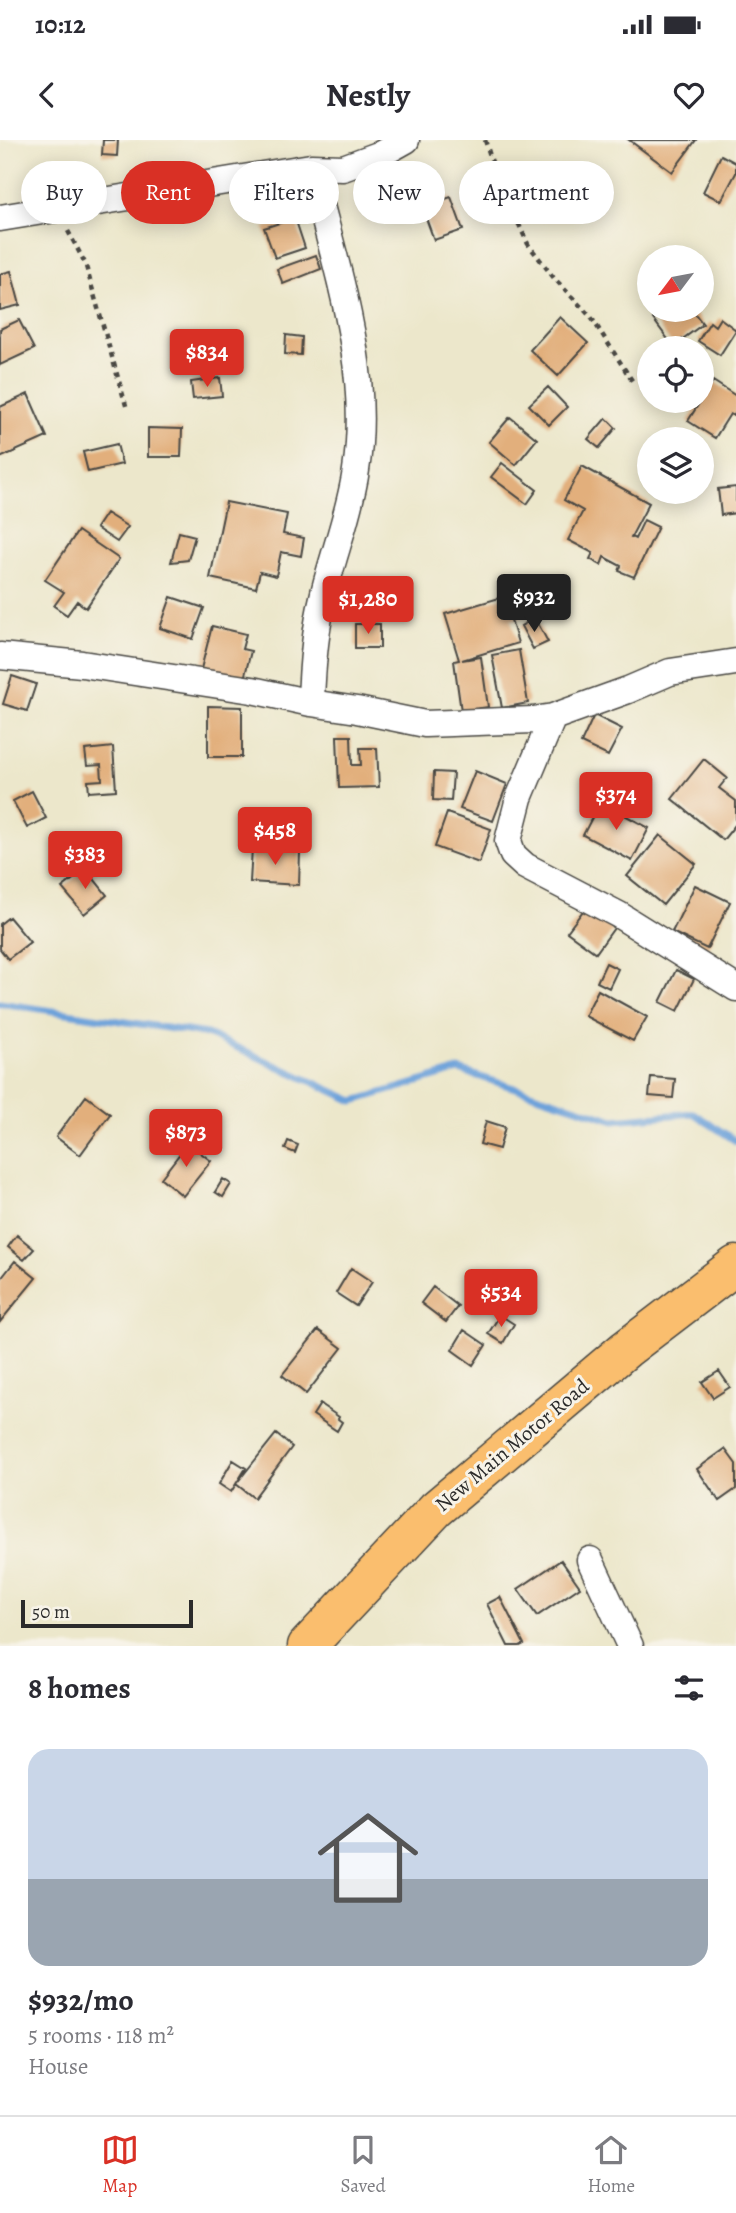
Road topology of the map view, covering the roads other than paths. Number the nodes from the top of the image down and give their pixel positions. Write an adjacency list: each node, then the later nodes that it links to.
1 (406, 140): 2 (street)
2 (339, 168)
3 (229, 181): 4 (street)
4 (0, 218)
5 (324, 224): 8 (street)
6 (0, 656): 8 (street)
7 (736, 662): 9 (street)
8 (311, 703): 9 (street)
9 (553, 717): 10 (street)
10 (736, 988)
11 (736, 1265): 14 (highway, New Main Motor Road)
12 (736, 1288): 15 (highway, New Main Motor Road)
13 (590, 1560): 16 (street)
14 (307, 1646)
15 (337, 1646)
16 (630, 1646)

